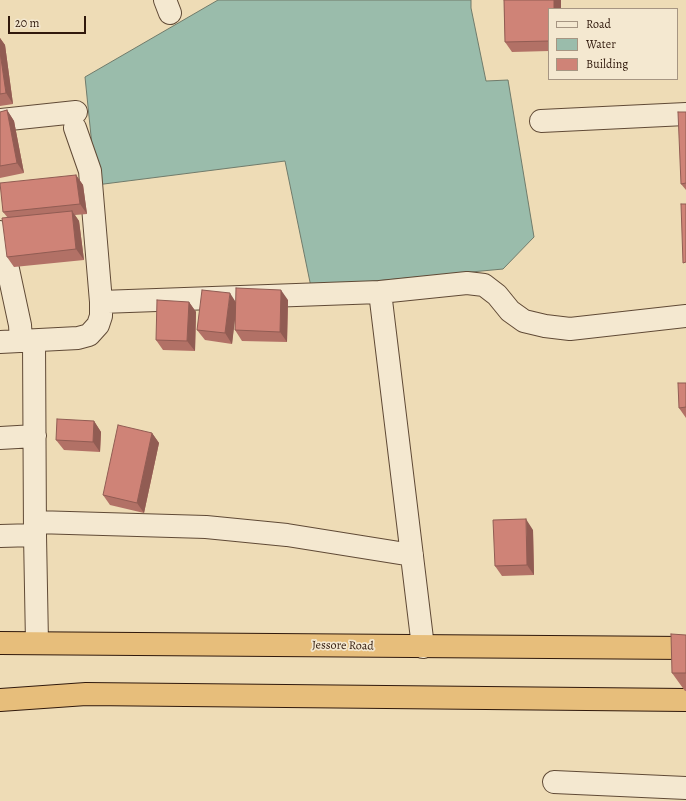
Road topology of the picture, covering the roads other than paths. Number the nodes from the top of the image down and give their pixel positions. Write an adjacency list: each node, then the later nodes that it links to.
1 (686, 114): 3 (street)
2 (0, 120): 6 (street)
3 (541, 121)
4 (0, 232): 8 (street)
5 (380, 292): 6 (street); 7 (street); 13 (street)
6 (101, 302): 8 (street)
7 (686, 316)
8 (18, 341): 9 (street)
9 (35, 436): 10 (street); 11 (street)
10 (0, 438)
11 (35, 529): 12 (street); 13 (street); 14 (street)
12 (0, 536)
13 (412, 555): 16 (street)
14 (37, 642): 15 (highway, Jessore Road); 16 (highway, Jessore Road)
15 (0, 643)
16 (423, 647): 17 (highway, Jessore Road)
17 (686, 648)
18 (0, 700): 19 (highway)
19 (686, 700)
20 (554, 782): 21 (street)
21 (686, 788)

